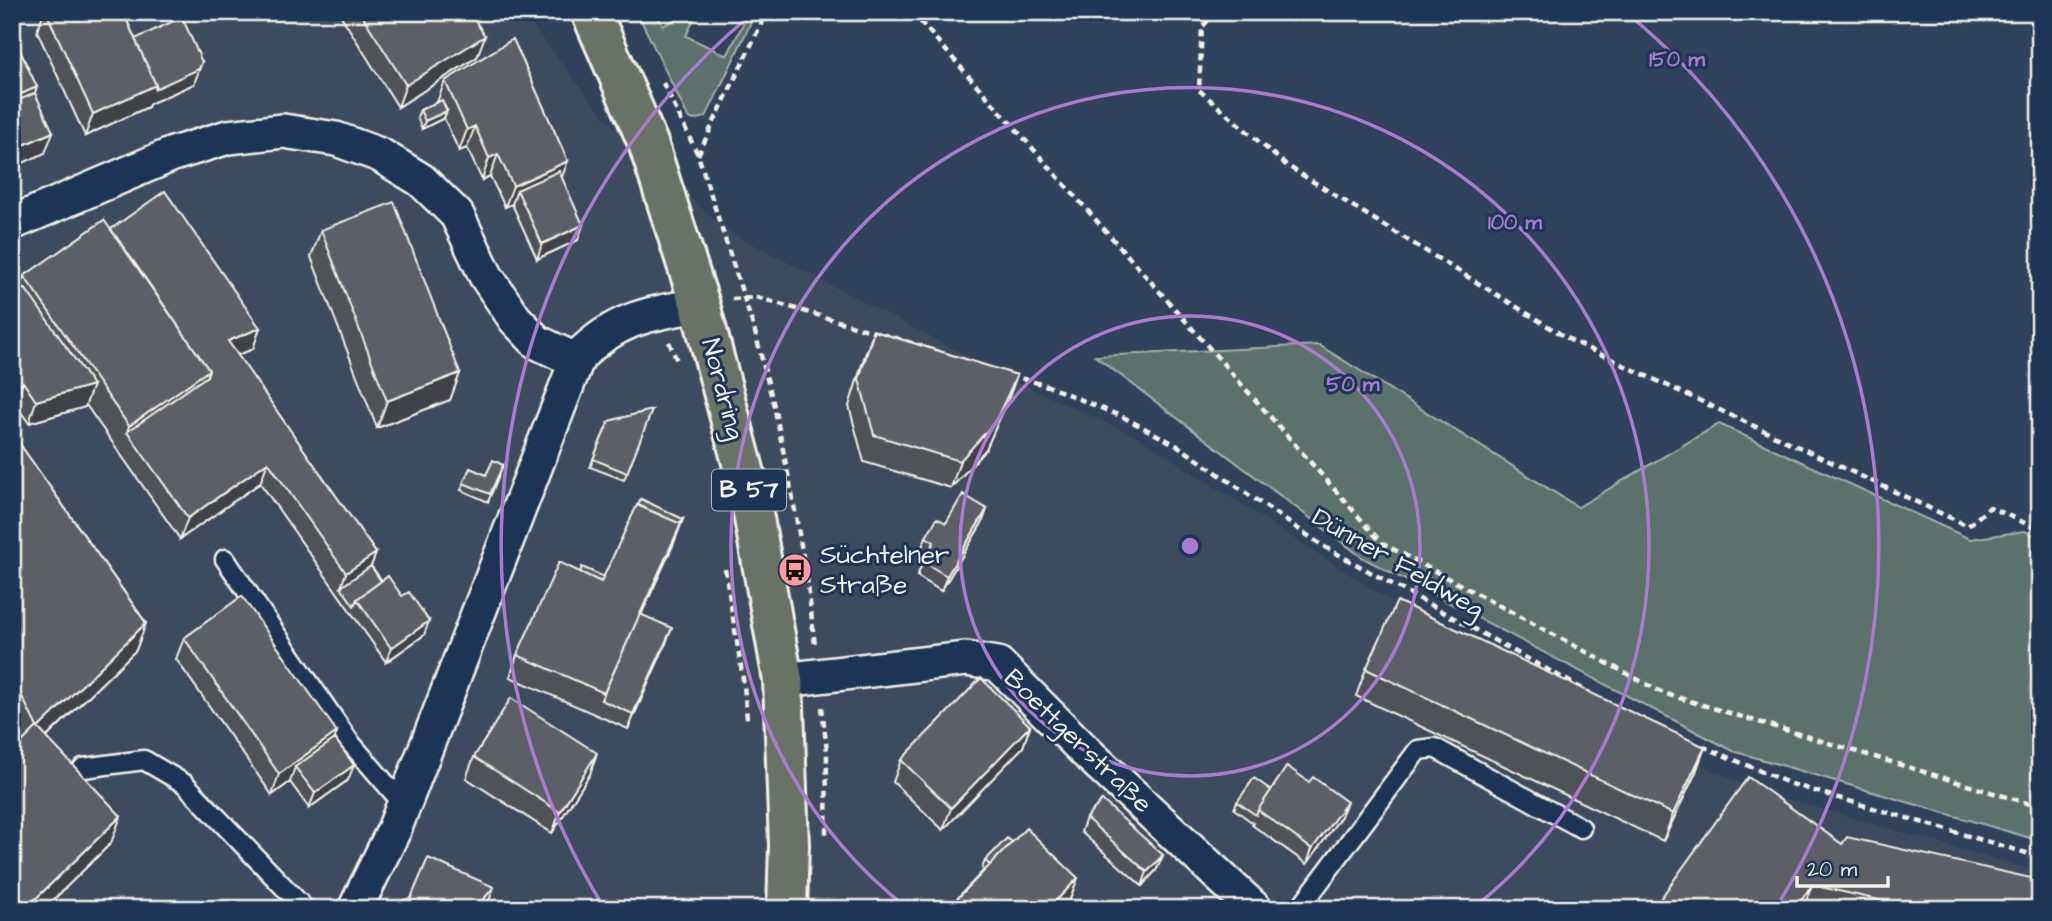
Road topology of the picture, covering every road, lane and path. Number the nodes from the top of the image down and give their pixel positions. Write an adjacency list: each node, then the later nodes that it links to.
1 (591, 12): 7 (main road, Nordring / B 57)
2 (767, 12): 6 (path)
3 (912, 12): 23 (path)
4 (1216, 12): 14 (path)
5 (12, 223): 11 (street)
6 (743, 297): 8 (path); 9 (path)
7 (700, 305): 11 (street); 17 (main road, Nordring / B 57)
8 (755, 332)
9 (928, 348)
10 (672, 354): 12 (path)
11 (577, 362): 22 (street)
12 (679, 365)
13 (1004, 373): 18 (path, Dünner Feldweg)
14 (2040, 530)
15 (225, 559): 22 (lane)
16 (725, 568): 19 (path)
17 (783, 680): 28 (main road, Nordring / B 57); 29 (street, Boettgerstraße)
18 (1601, 699)
19 (747, 724)
20 (1702, 746): 25 (path)
21 (83, 768): 26 (lane)
22 (404, 805): 27 (street)
23 (2040, 807)
24 (1581, 828): 30 (lane)
25 (2040, 858)
26 (305, 909)
27 (355, 909)
28 (787, 909)
29 (1255, 909)
30 (1299, 909)

